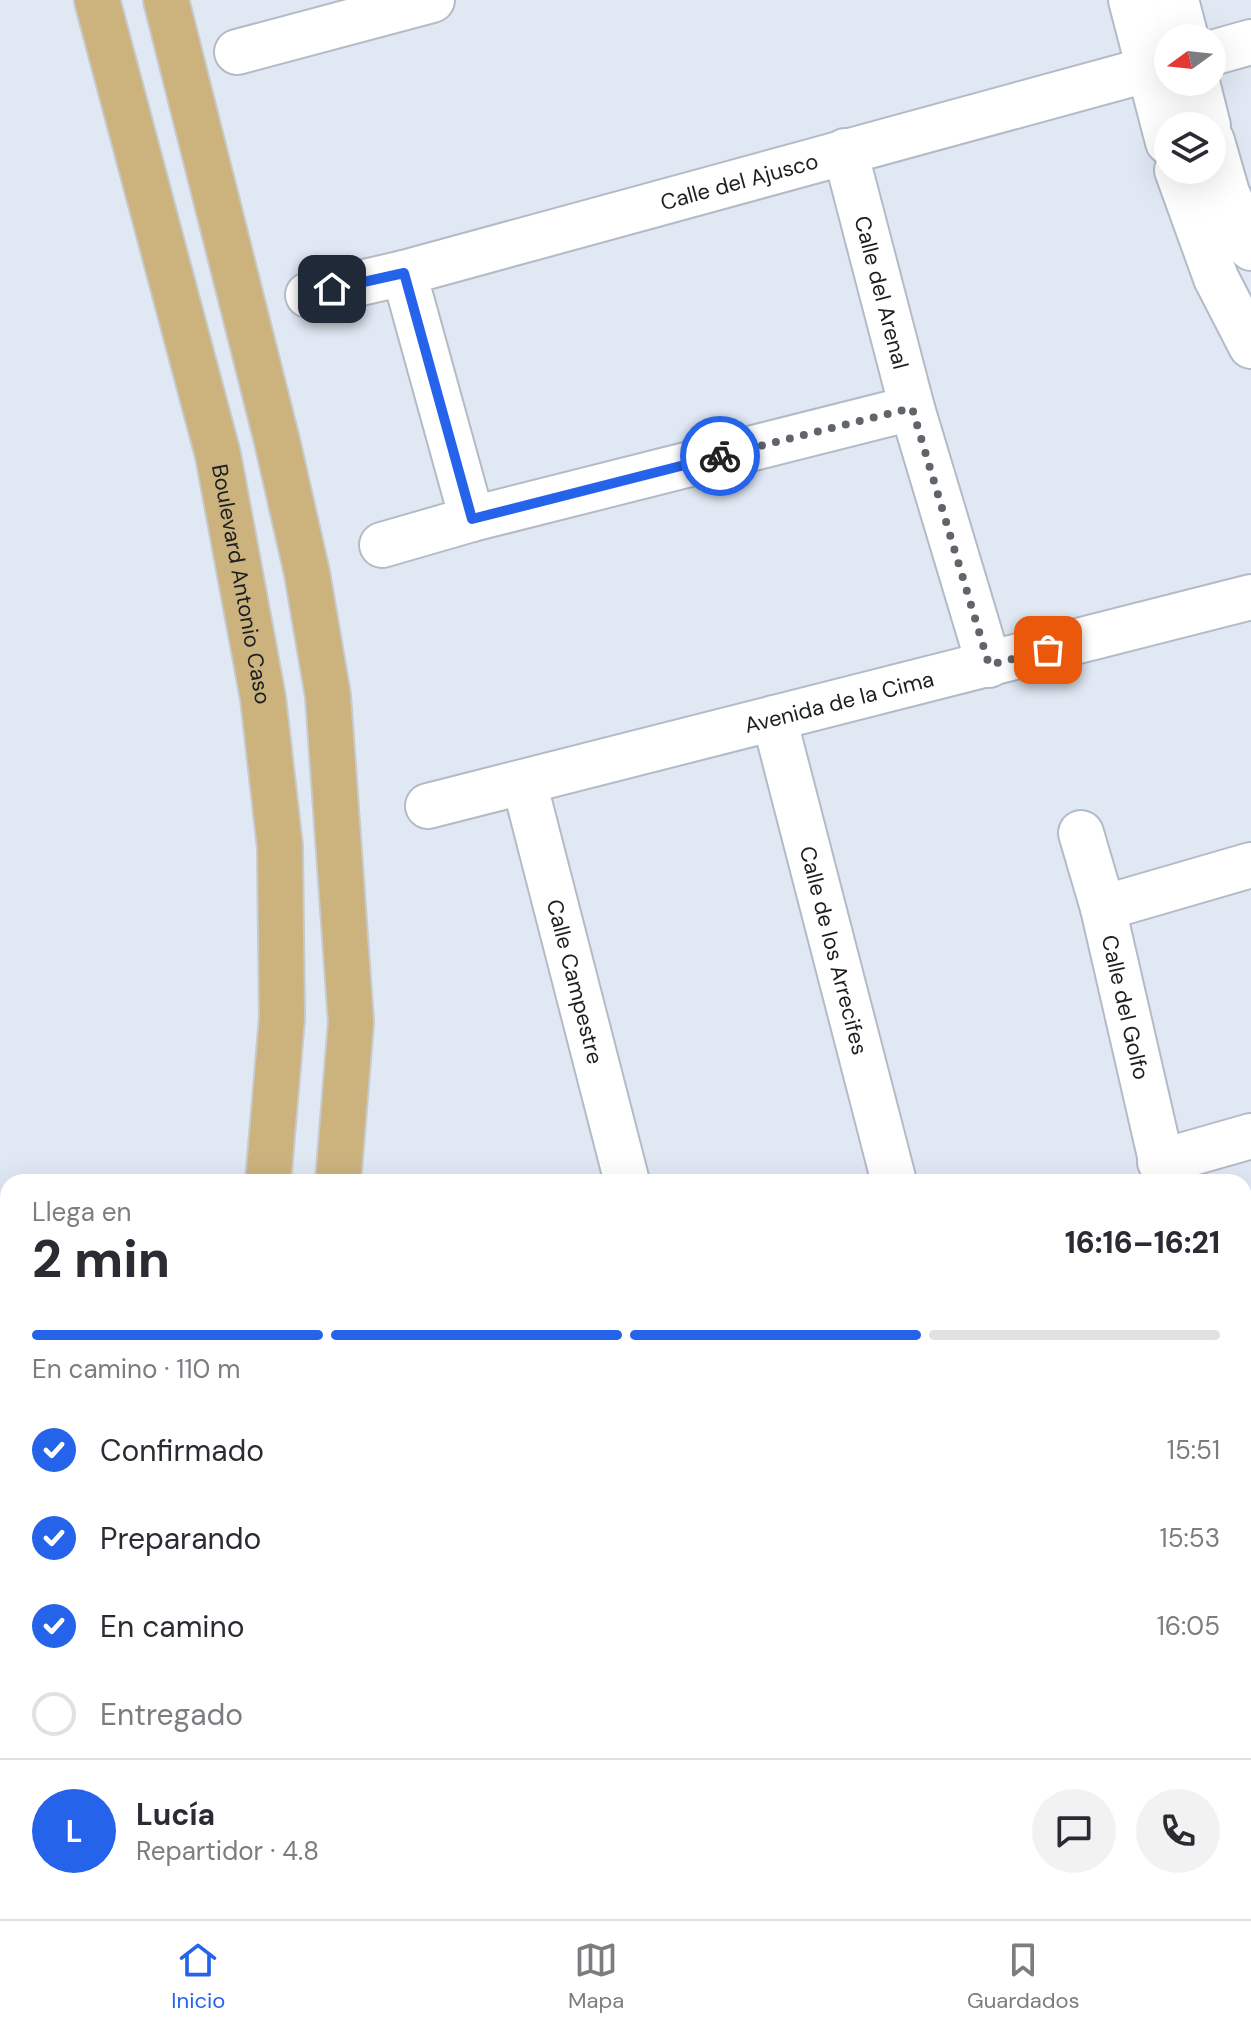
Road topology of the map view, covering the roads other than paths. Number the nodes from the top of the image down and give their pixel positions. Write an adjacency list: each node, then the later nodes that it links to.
1 (97, 0): 30 (main road, Boulevard Antonio Caso)
2 (166, 0): 29 (main road)
3 (432, 0): 6 (street)
4 (1131, 0): 11 (street)
5 (1176, 0): 7 (street)
6 (323, 14): 10 (street)
7 (1182, 24)
8 (1251, 42): 9 (street)
9 (1226, 49)
10 (237, 52)
11 (1154, 56)
12 (1154, 67): 13 (street, Calle del Ajusco)
13 (845, 151): 17 (street, Calle del Ajusco); 20 (street, Calle del Arenal)
14 (1182, 184): 19 (street)
15 (1224, 184): 16 (street)
16 (1251, 248)
17 (404, 273): 18 (street, Calle del Ajusco); 21 (street)
18 (308, 295)
19 (1247, 328)
20 (912, 408): 21 (street); 24 (street, Calle del Arenal)
21 (472, 519): 22 (street)
22 (382, 545)
23 (1251, 597): 24 (street, Avenida de la Cima)
24 (989, 665): 25 (street, Avenida de la Cima)
25 (774, 718): 26 (street, Avenida de la Cima); 38 (street, Calle de los Arrecifes)
26 (524, 782): 27 (street, Avenida de la Cima); 37 (street, Calle Campestre)
27 (428, 806)
28 (1081, 833): 32 (street, Calle del Golfo)
29 (340, 837): 30 (main road); 36 (main road)
30 (280, 847): 35 (main road, Boulevard Antonio Caso)
31 (1251, 865): 32 (street)
32 (1103, 908): 34 (street, Calle del Golfo)
33 (1251, 1136): 34 (street)
34 (1163, 1172)
35 (269, 1174)
36 (339, 1174)
37 (625, 1174)
38 (892, 1174)

